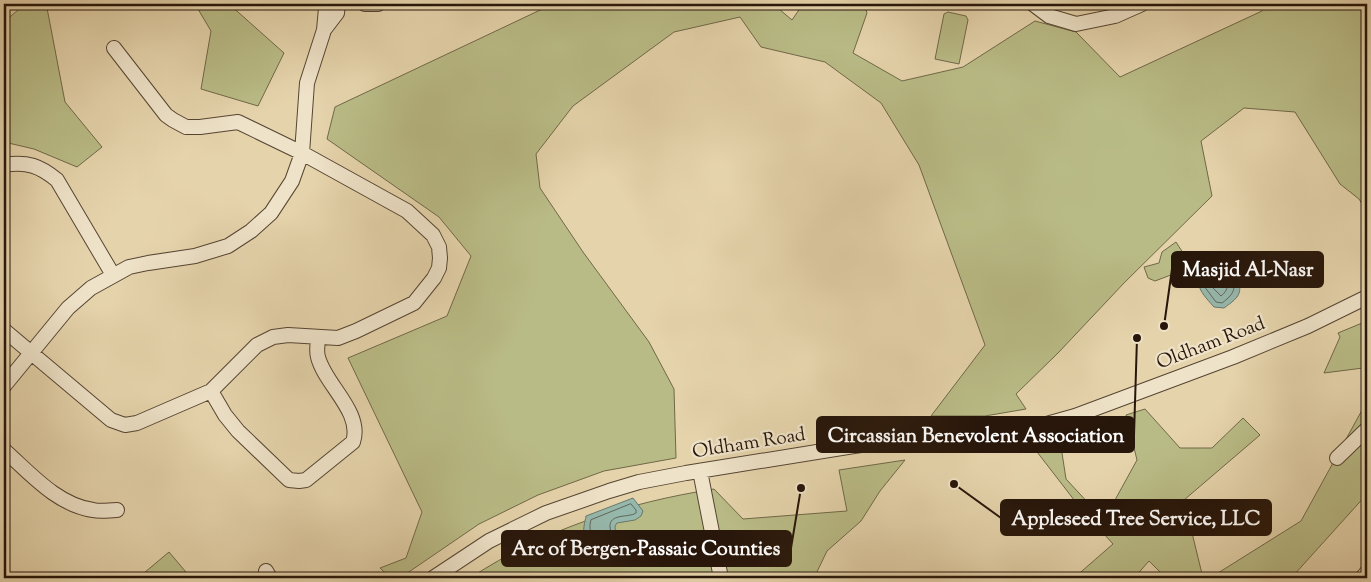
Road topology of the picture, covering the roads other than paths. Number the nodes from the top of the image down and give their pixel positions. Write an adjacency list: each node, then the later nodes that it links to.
1 (328, 4): 7 (street)
2 (338, 4): 7 (street)
3 (365, 4): 4 (street)
4 (378, 4)
5 (1033, 4): 6 (street)
6 (1142, 4)
7 (324, 30): 9 (street)
8 (114, 48): 9 (street)
9 (302, 153): 11 (street); 14 (street)
10 (4, 165): 11 (street)
11 (113, 275): 15 (street)
12 (1367, 297): 21 (street, Oldham Road)
13 (4, 330): 15 (street)
14 (318, 337): 17 (street); 17 (street)
15 (31, 354): 16 (street); 17 (street)
16 (4, 386)
17 (211, 391)
18 (1367, 429): 20 (street)
19 (4, 450): 22 (street)
20 (1337, 458)
21 (700, 471): 24 (street, Oldham Road); 25 (street)
22 (117, 510)
23 (1367, 572): 26 (street)
24 (432, 578)
25 (721, 578)
26 (1362, 578)

